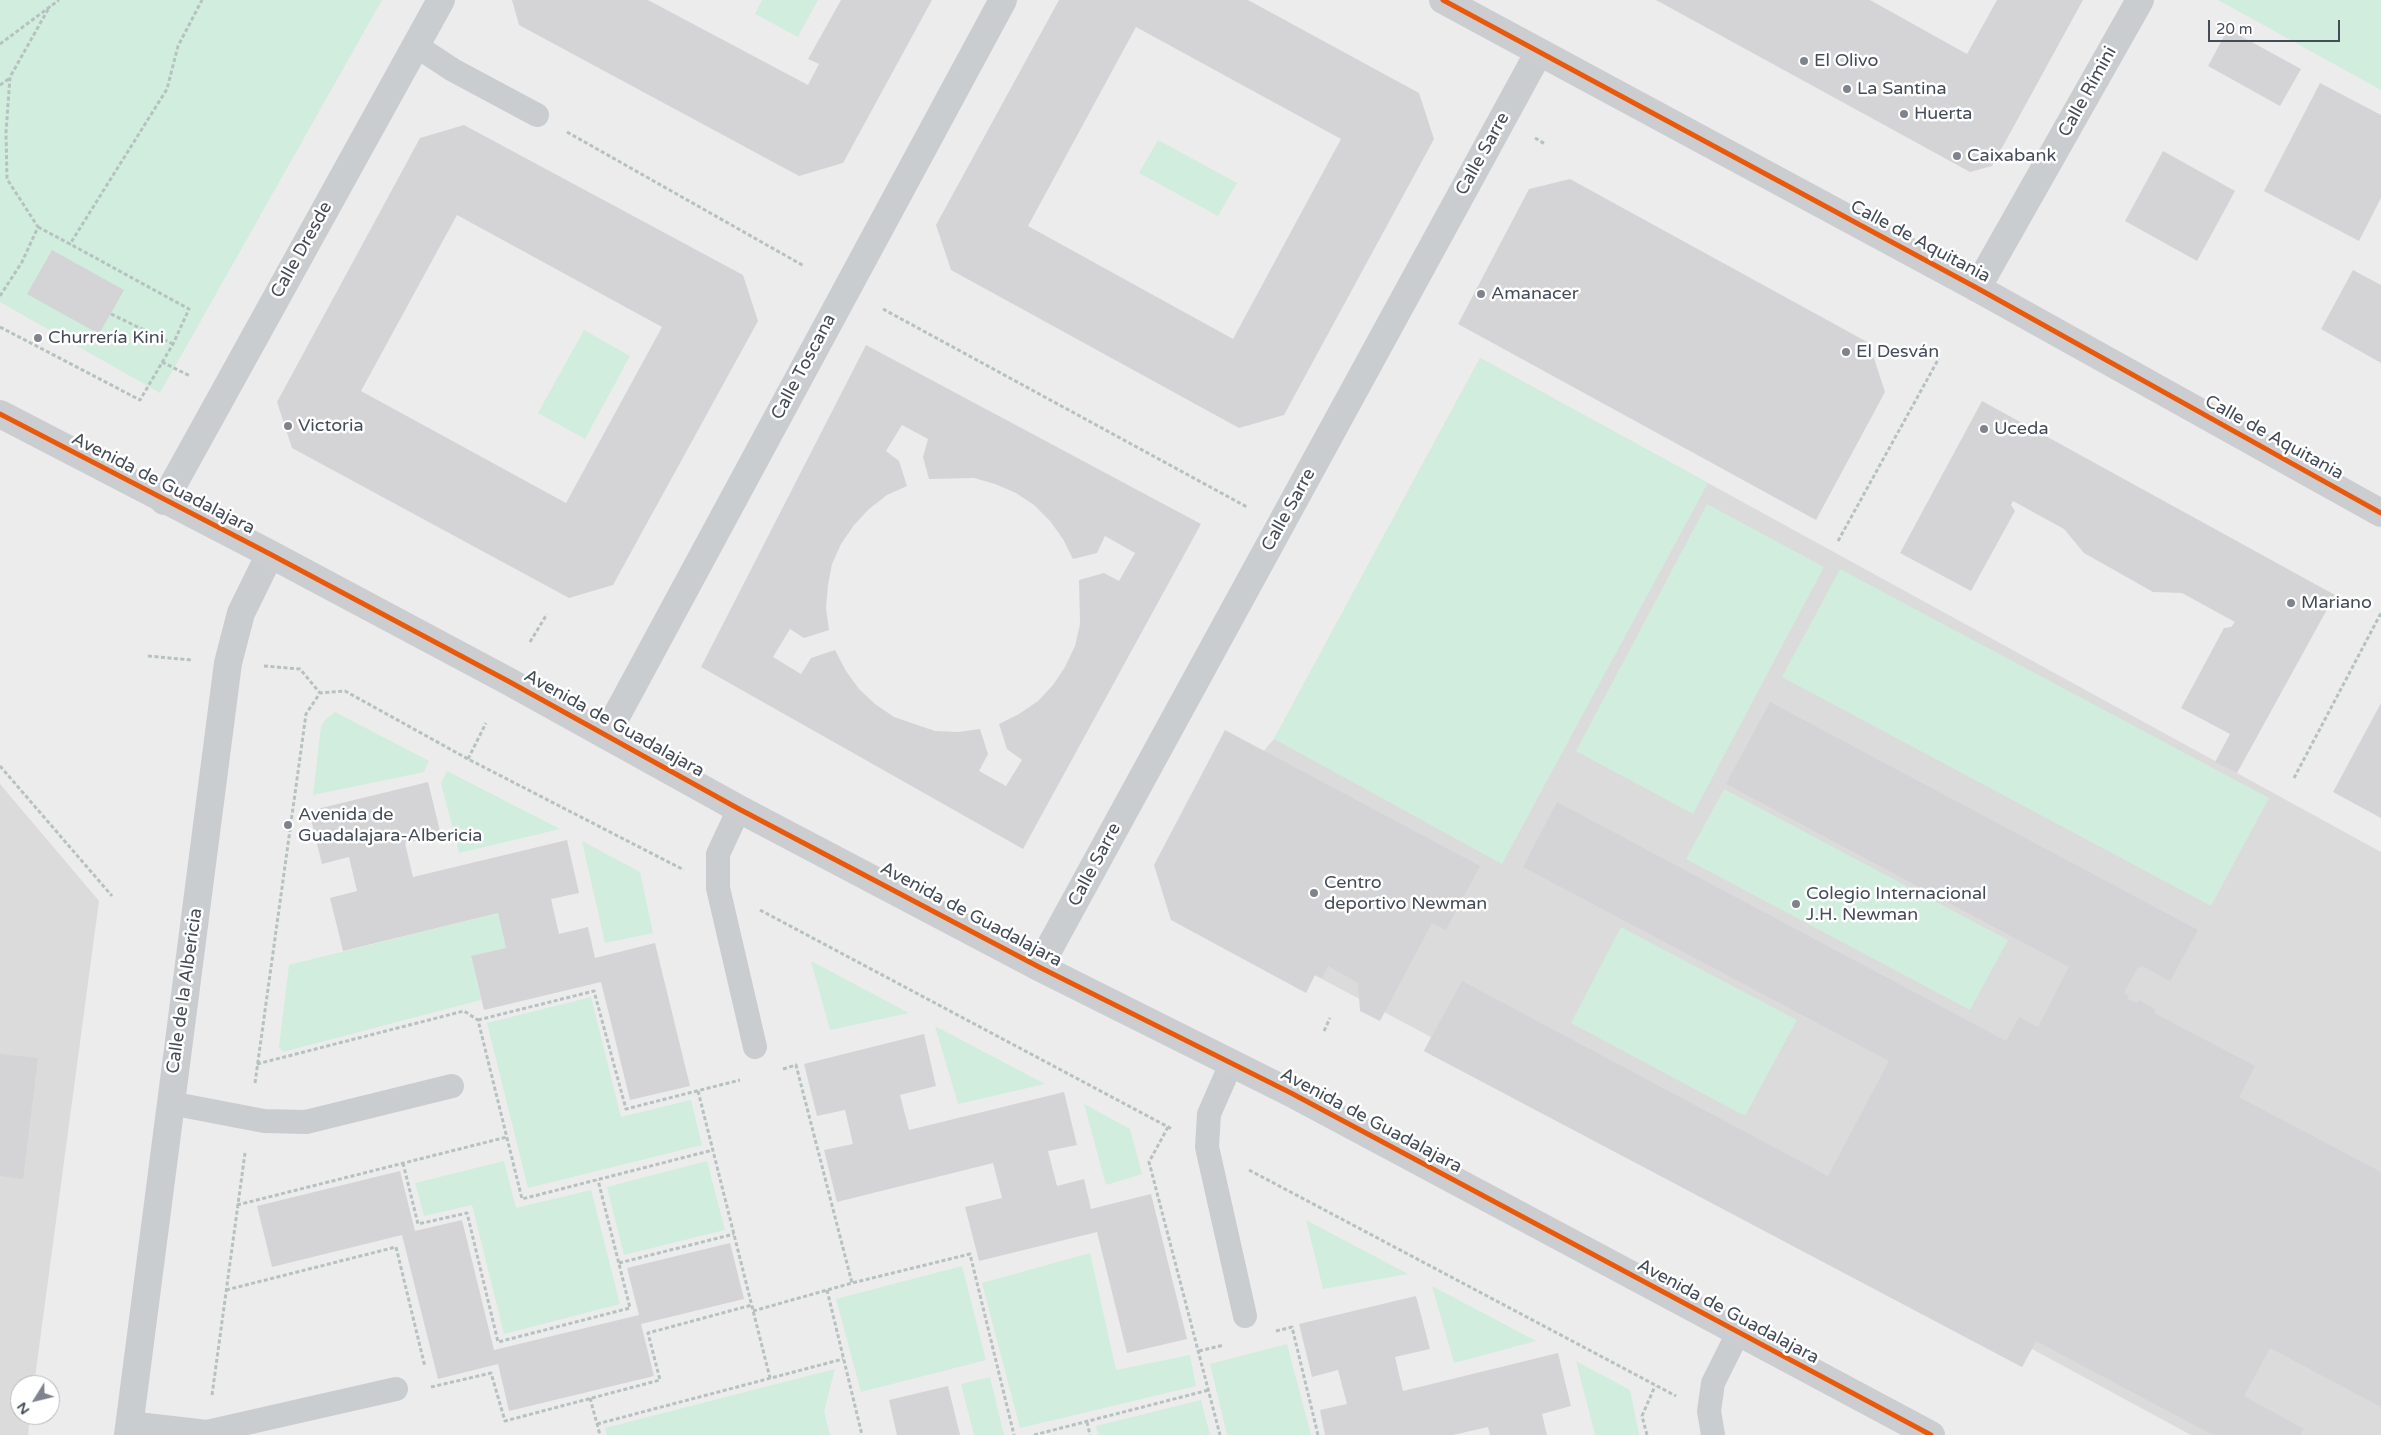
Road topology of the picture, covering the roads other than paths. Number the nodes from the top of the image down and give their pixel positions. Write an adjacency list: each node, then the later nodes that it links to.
1 (440, 0): 5 (street, Calle Dresde)
2 (1003, 0): 13 (street, Calle Toscana)
3 (1443, 0): 6 (street, Calle de Aquitania)
4 (2140, 0): 8 (street, Calle Rímini)
5 (416, 45): 7 (lane); 10 (street, Calle Dresde)
6 (1538, 52): 8 (street, Calle de Aquitania); 15 (street, Calle Sarre)
7 (537, 115)
8 (1977, 288): 11 (street, Calle de Aquitania)
9 (0, 414): 10 (street, Avenida de Guadalajara)
10 (164, 501): 12 (street, Avenida de Guadalajara)
11 (2381, 514)
12 (270, 554): 13 (street, Avenida de Guadalajara); 19 (street, Calle de la Albericia)
13 (606, 735): 14 (street, Avenida de Guadalajara)
14 (739, 809): 15 (street, Avenida de Guadalajara); 16 (lane)
15 (1039, 967): 17 (street, Avenida de Guadalajara)
16 (755, 1047)
17 (1231, 1064): 20 (lane); 21 (street, Avenida de Guadalajara)
18 (452, 1086): 19 (lane)
19 (170, 1103): 23 (street, Calle de la Albericia)
20 (1245, 1316)
21 (1738, 1333): 24 (lane); 25 (street, Avenida de Guadalajara)
22 (396, 1389): 23 (lane)
23 (129, 1429)
24 (1713, 1435)
25 (1931, 1435)

